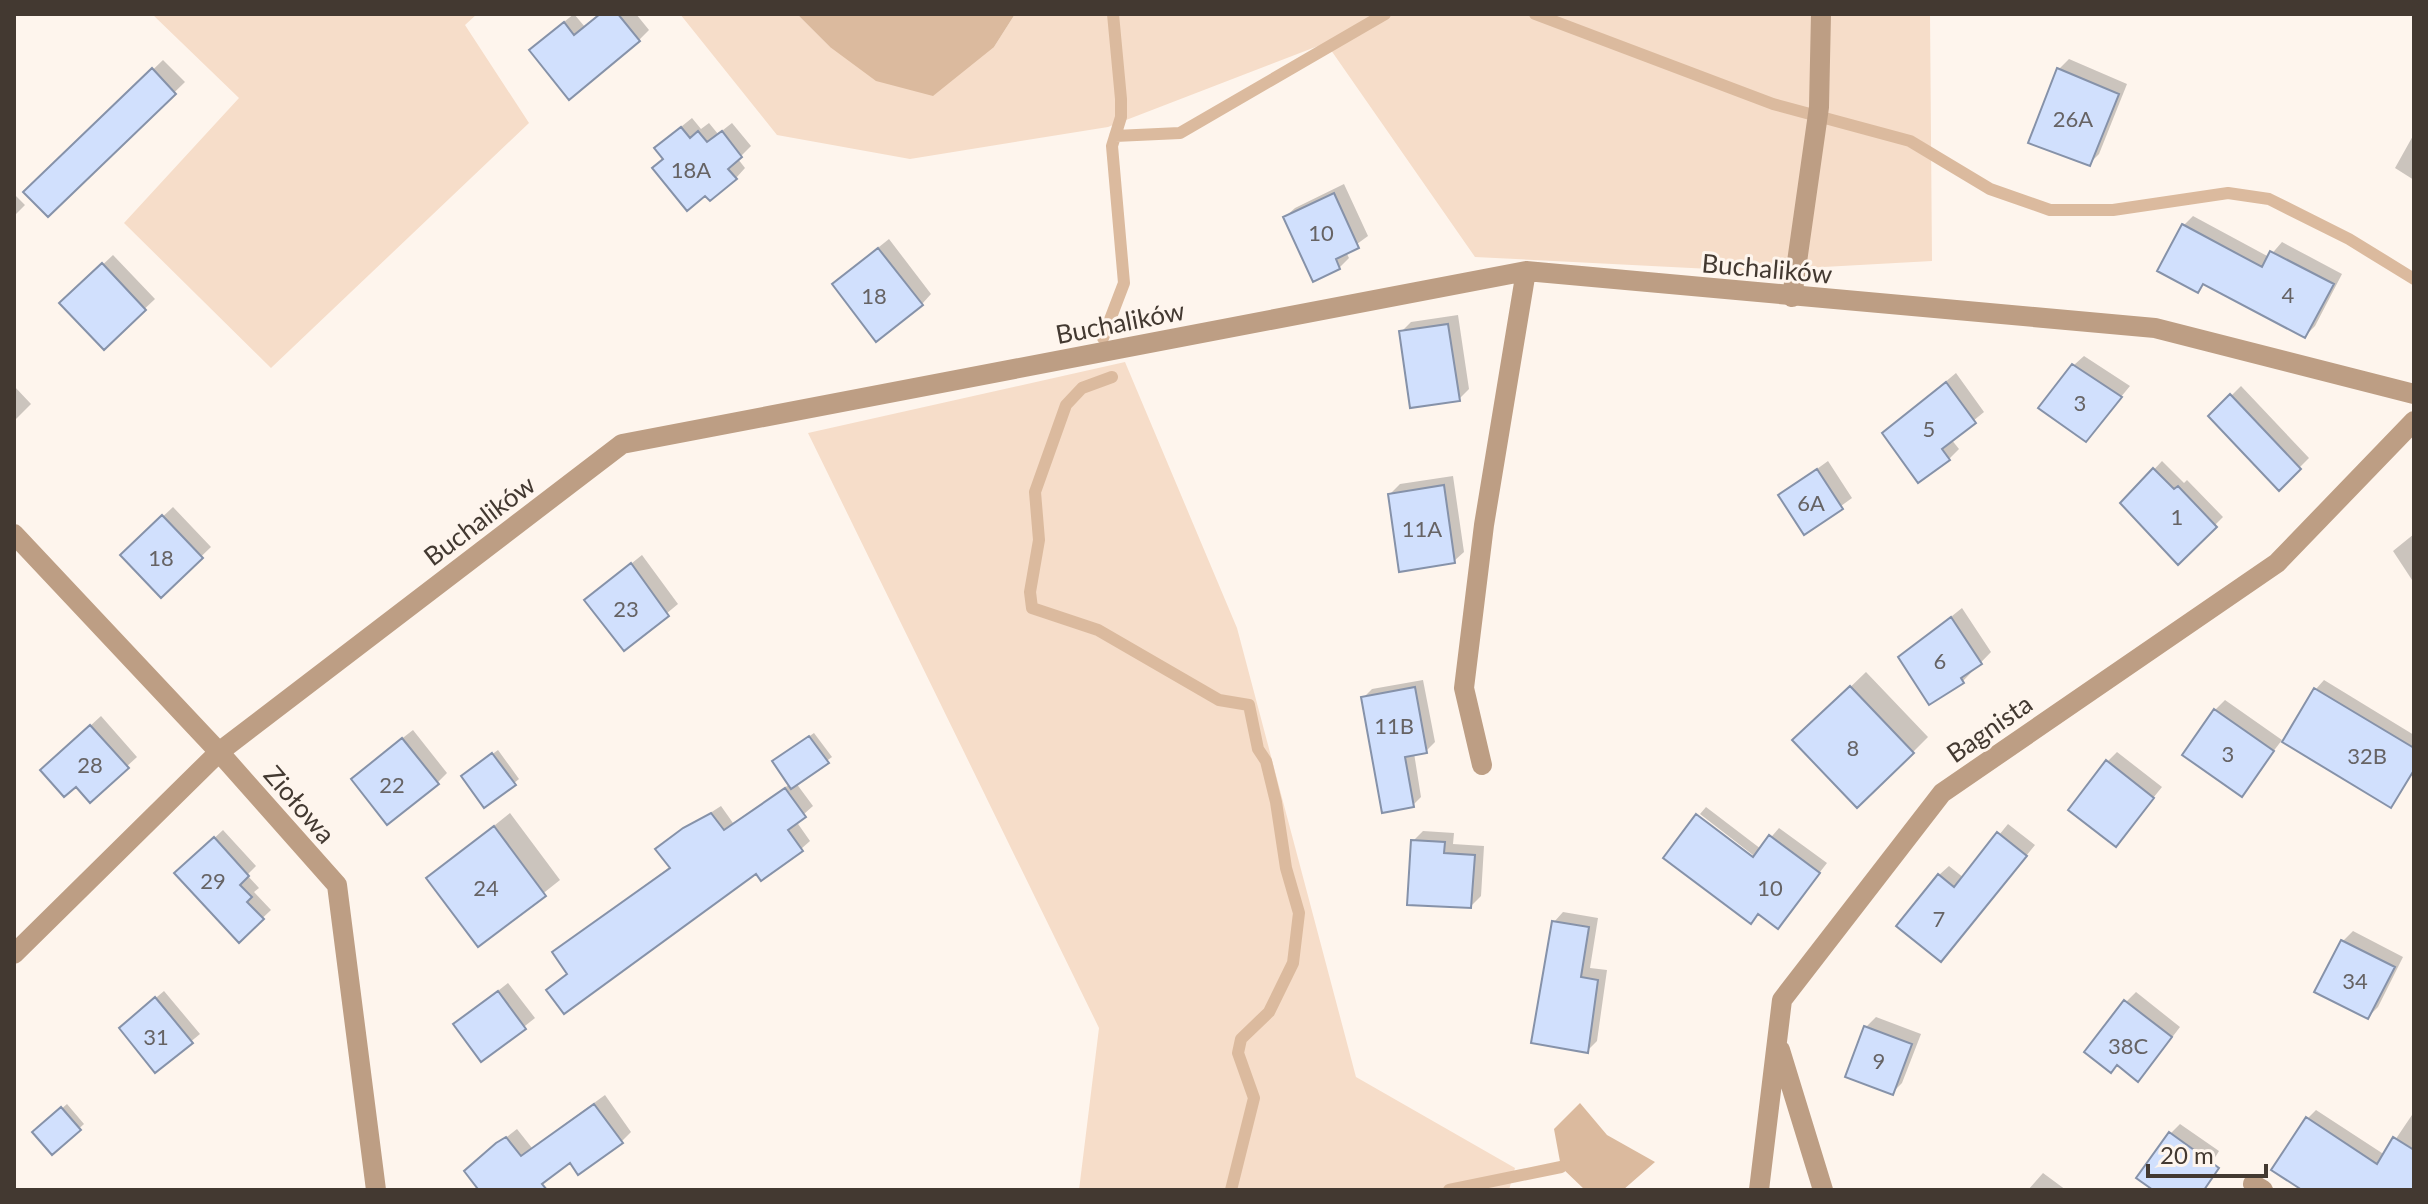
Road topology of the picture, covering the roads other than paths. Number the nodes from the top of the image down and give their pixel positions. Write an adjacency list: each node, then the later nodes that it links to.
1 (1821, 14): 3 (street)
2 (1526, 271): 3 (street, Buchalików); 7 (street, Buchalików); 8 (street)
3 (1792, 297): 4 (street, Buchalików)
4 (2414, 394)
5 (2414, 421): 10 (street, Bagnista)
6 (14, 534): 7 (street, Ziołowa)
7 (219, 752): 9 (street, Buchalików); 11 (street, Ziołowa)
8 (1482, 765)
9 (14, 954)
10 (1777, 1042): 12 (street, Bagnista); 13 (street)
11 (376, 1190)
12 (1759, 1190)
13 (1823, 1190)

